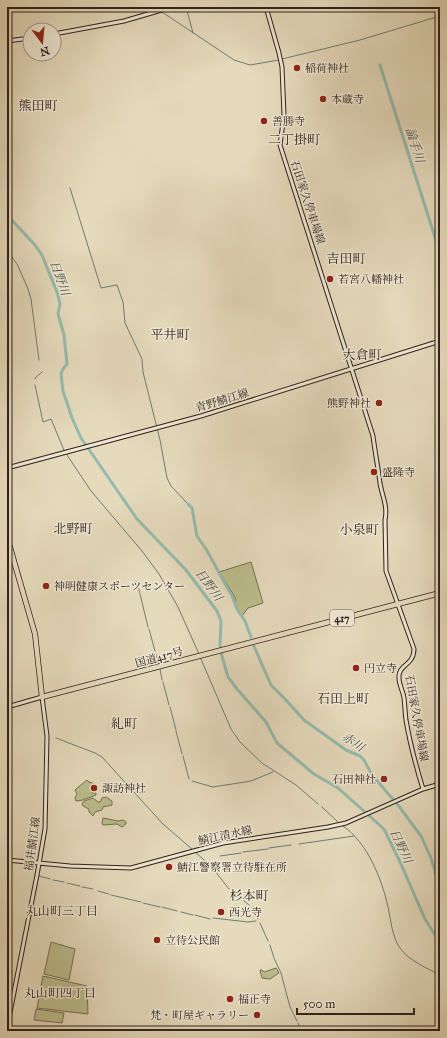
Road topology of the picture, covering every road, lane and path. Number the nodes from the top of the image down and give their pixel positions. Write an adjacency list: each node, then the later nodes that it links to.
1 (172, 7): 3 (main road)
2 (266, 7): 7 (main road, 石田家久停車場線)
3 (62, 33)
4 (22, 39): 5 (main road)
5 (7, 41)
6 (440, 341): 7 (main road, 青野鯖江線)
7 (353, 369): 8 (main road, 青野鯖江線); 11 (main road, 石田家久停車場線)
8 (7, 468)
9 (7, 537): 12 (highway)
10 (440, 593): 11 (highway, 国道417号 / 417)
11 (397, 604): 12 (highway, 国道417号 / 417); 15 (main road, 石田家久停車場線)
12 (42, 697): 13 (main road); 17 (main road, 福井鯖江線)
13 (7, 707)
14 (440, 784): 15 (main road, 鯖江清水線)
15 (423, 789): 17 (main road, 鯖江清水線)
16 (7, 860): 17 (main road, 鯖江清水線)
17 (39, 864): 18 (main road, 福井鯖江線)
18 (7, 1028)

